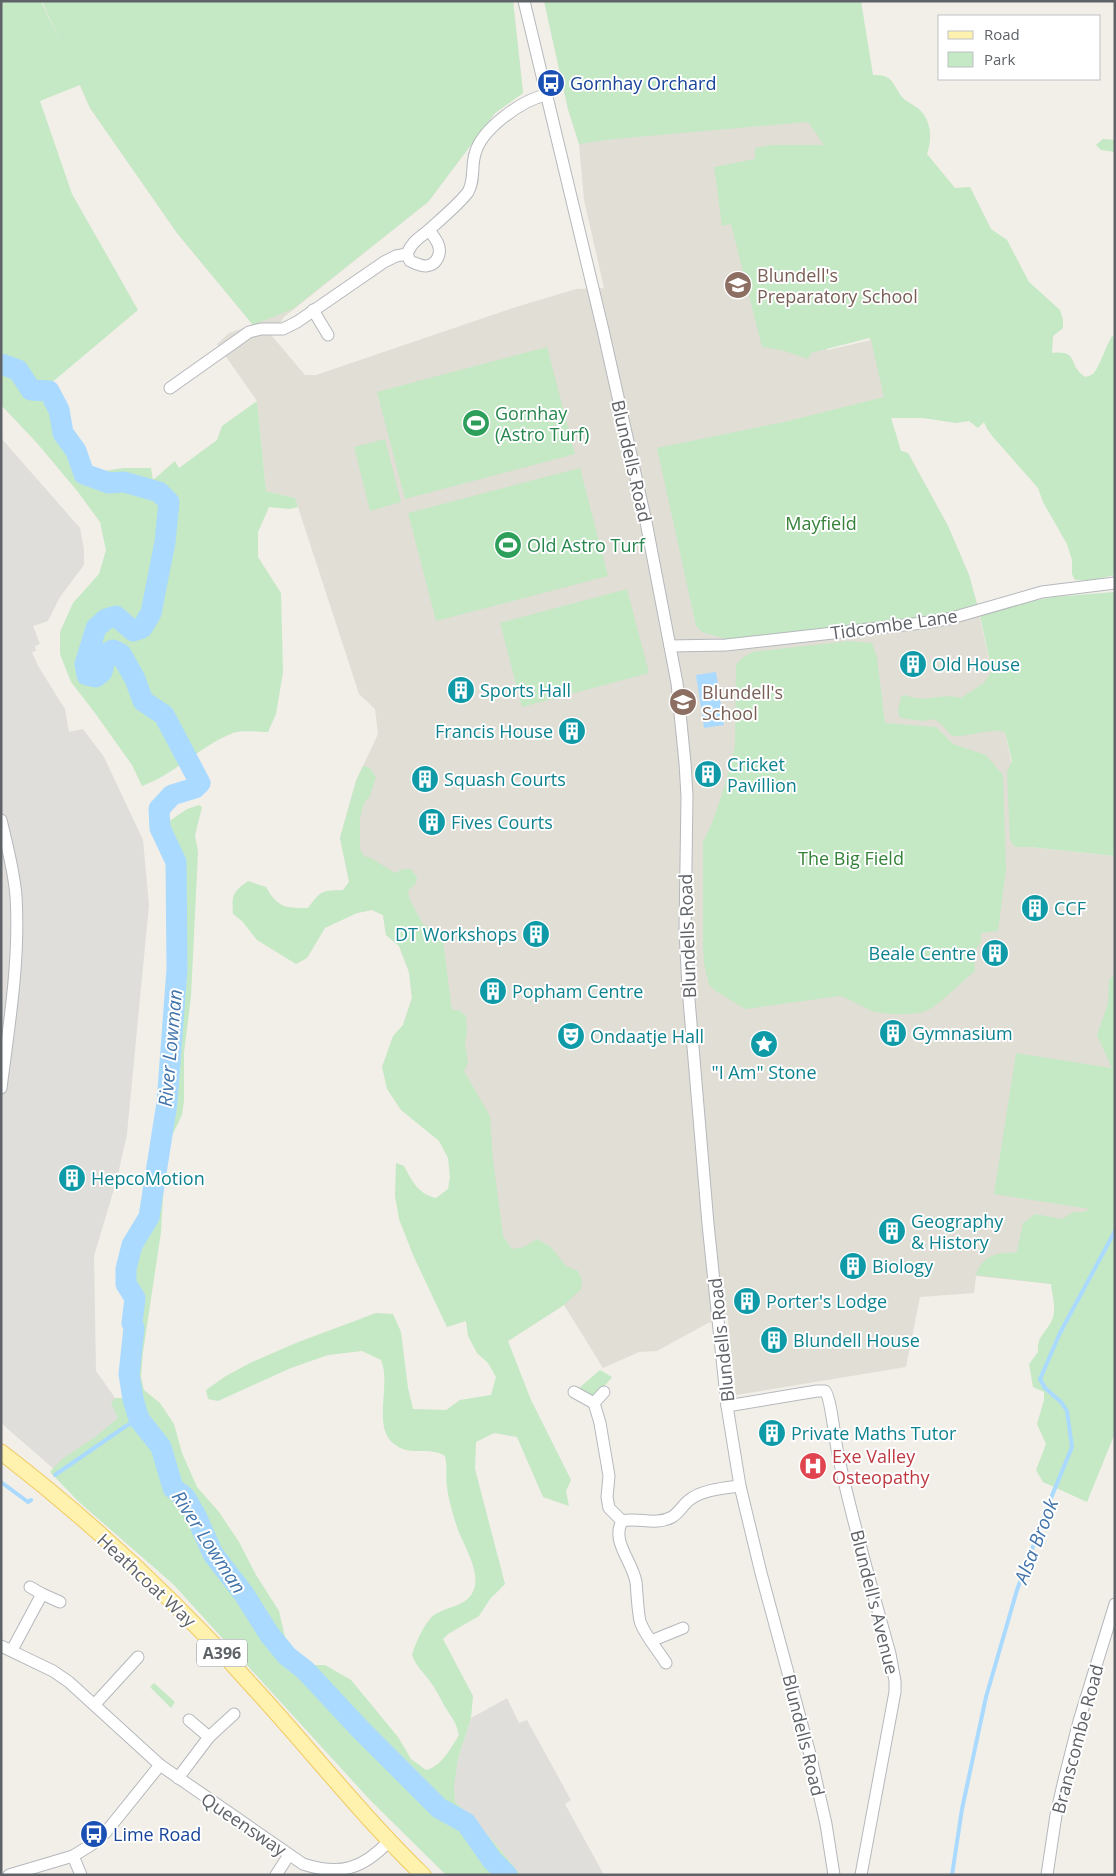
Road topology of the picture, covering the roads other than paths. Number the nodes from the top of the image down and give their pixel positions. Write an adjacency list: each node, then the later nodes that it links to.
1 (524, 1): 2 (street, Blundells Road)
2 (546, 95): 3 (street); 9 (street, Blundells Road)
3 (429, 230): 4 (street); 4 (street)
4 (407, 254): 5 (street)
5 (313, 310): 6 (street); 7 (street)
6 (328, 335)
7 (170, 388)
8 (1115, 583): 9 (street, Tidcombe Lane)
9 (670, 646): 15 (street, Blundells Road)
10 (1, 822): 11 (street)
11 (1, 1088)
12 (574, 1392): 14 (street)
13 (604, 1392): 14 (street)
14 (594, 1403): 18 (street)
15 (733, 1405): 17 (street, Blundells Road); 42 (street, Blundell's Avenue)
16 (1, 1452): 34 (main road, Heathcoat Way / A396)
17 (740, 1486): 18 (street); 41 (street, Blundells Road)
18 (622, 1521): 24 (street)
19 (30, 1587): 20 (street)
20 (42, 1594): 21 (street); 25 (street, Queensway)
21 (60, 1602)
22 (1115, 1604): 43 (street, Branscombe Road)
23 (683, 1628): 24 (street)
24 (652, 1640): 27 (street)
25 (7, 1648): 28 (street, Queensway)
26 (138, 1657): 28 (street)
27 (666, 1663)
28 (95, 1704): 32 (street, Queensway)
29 (234, 1714): 31 (street)
30 (189, 1720): 31 (street)
31 (209, 1737): 33 (street)
32 (160, 1765): 33 (street, Queensway); 36 (street)
33 (178, 1778): 35 (street, Queensway)
34 (389, 1841): 35 (street, Queensway); 40 (main road, Heathcoat Way / A396)
35 (289, 1855): 39 (street)
36 (73, 1856): 37 (street); 38 (street)
37 (8, 1875)
38 (81, 1875)
39 (276, 1875)
40 (423, 1875)
41 (834, 1875)
42 (861, 1875)
43 (1047, 1875)

